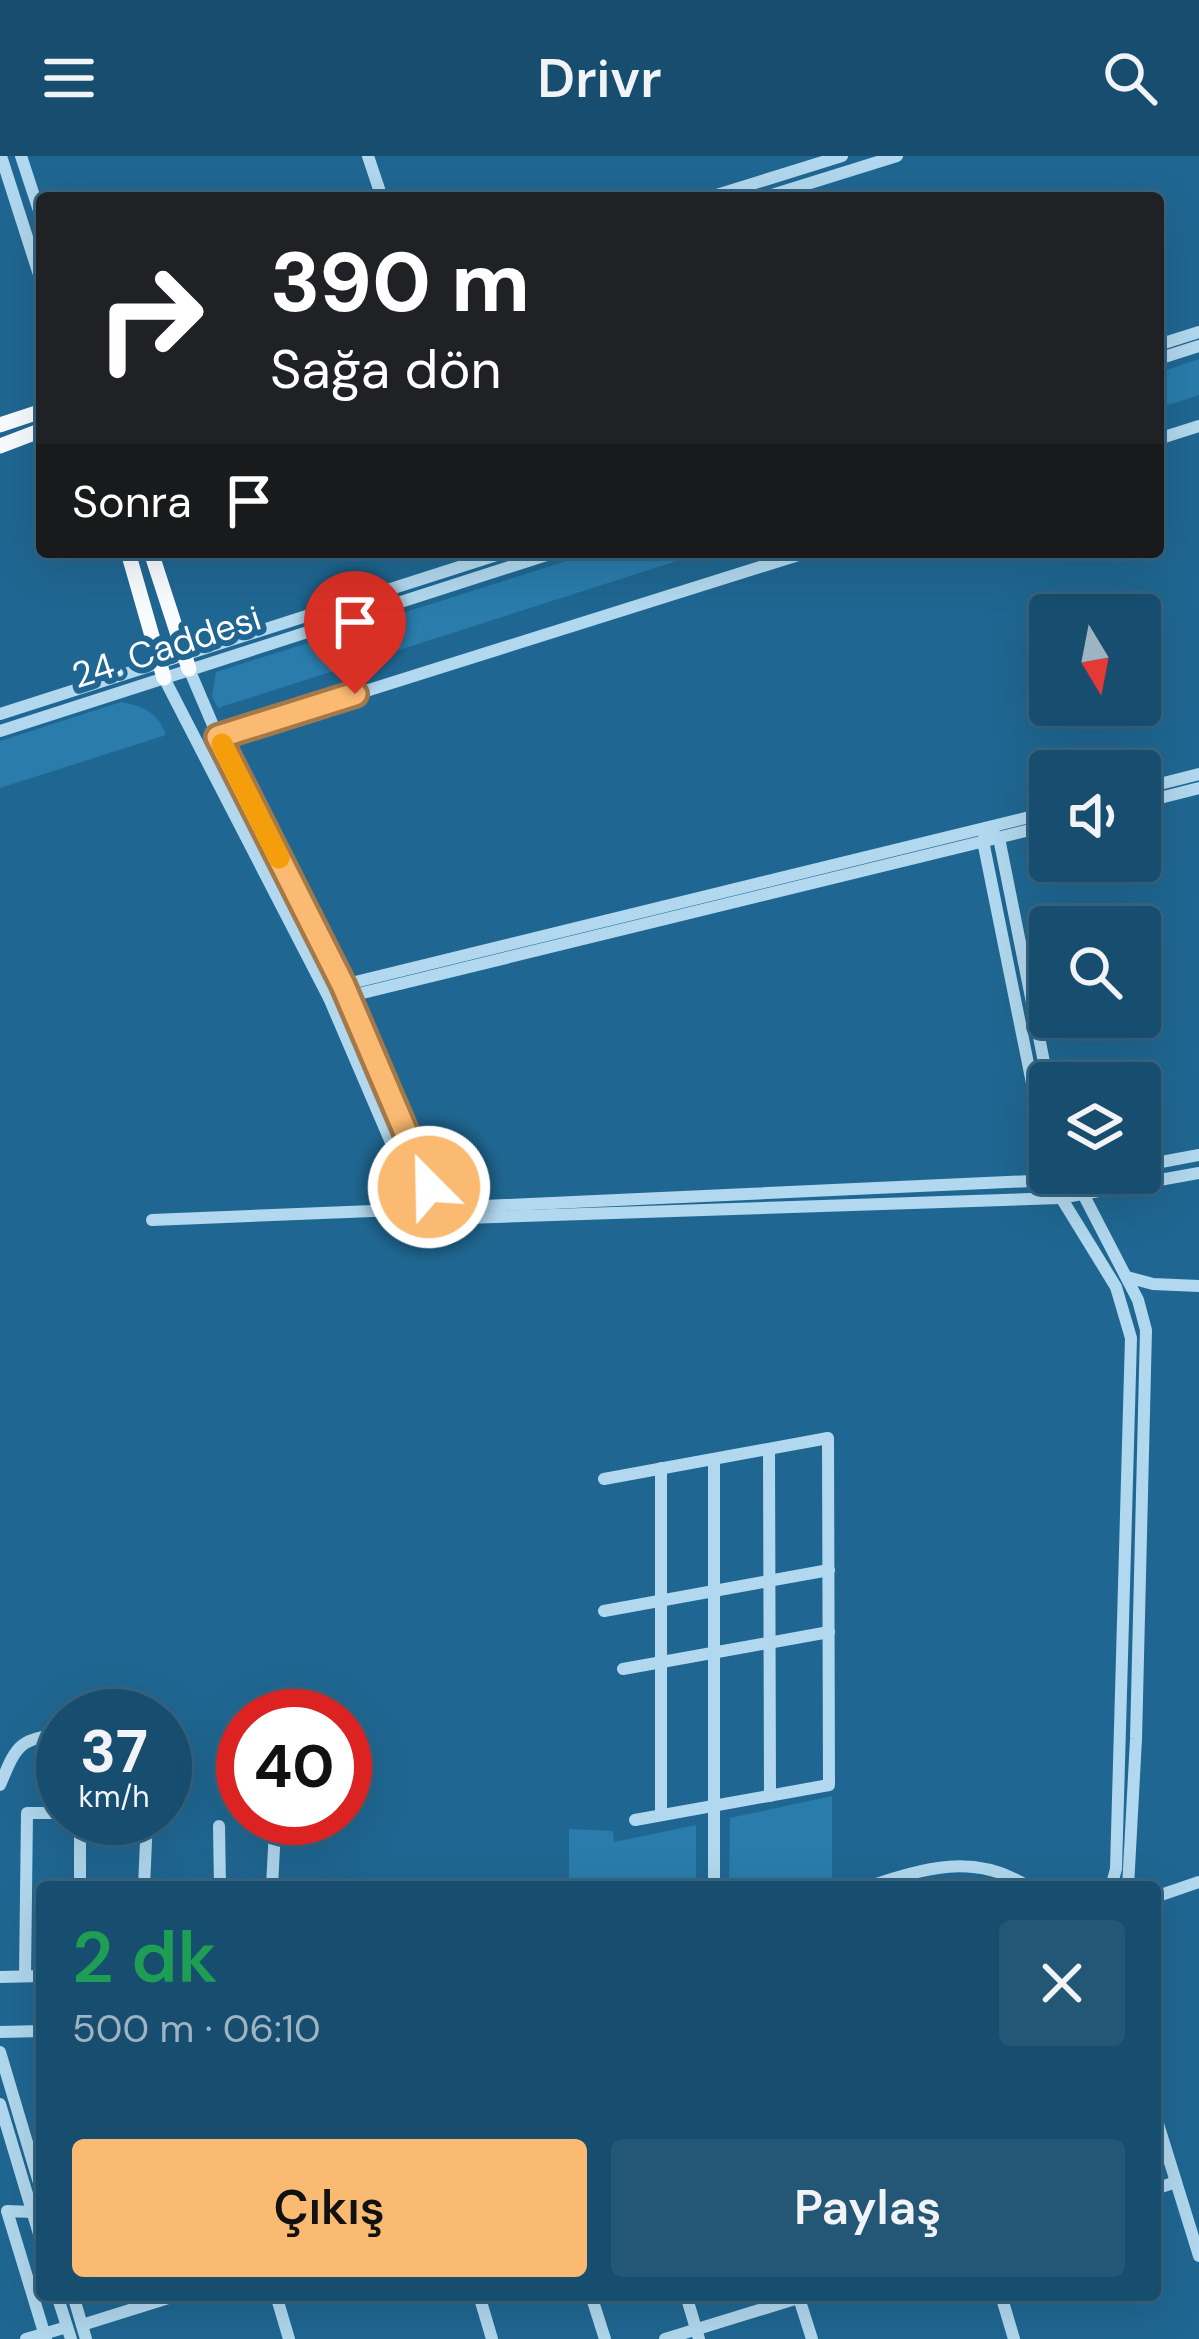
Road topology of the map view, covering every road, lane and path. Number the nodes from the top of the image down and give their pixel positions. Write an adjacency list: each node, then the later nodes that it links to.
1 (1, 156): 10 (street)
2 (21, 156): 9 (street)
3 (368, 156): 6 (street)
4 (842, 156): 7 (street)
5 (897, 156): 8 (street)
6 (380, 192)
7 (726, 192)
8 (781, 192)
9 (36, 202)
10 (36, 265)
11 (1199, 332): 12 (street)
12 (1164, 343)
13 (1199, 346): 14 (street)
14 (1164, 357)
15 (36, 413): 16 (main road)
16 (0, 425)
17 (1199, 426): 19 (street)
18 (36, 432): 20 (main road)
19 (1164, 437)
20 (0, 446)
21 (130, 558): 27 (main road)
22 (153, 558): 26 (main road)
23 (489, 558): 26 (street, 24. Caddesi)
24 (536, 558): 26 (street, 24. Caddesi)
25 (789, 558): 30 (street)
26 (187, 662): 27 (street, 24. Caddesi); 30 (street)
27 (163, 670): 28 (street, 24. Caddesi); 29 (street, 24. Caddesi); 31 (street)
28 (0, 714)
29 (0, 730)
30 (218, 737): 31 (street); 39 (street)
31 (199, 743): 40 (street)
32 (1199, 774): 33 (street)
33 (1161, 784)
34 (1199, 788): 35 (street)
35 (1161, 798)
36 (1029, 820): 38 (street)
37 (1029, 829): 38 (street)
38 (990, 836): 39 (street); 41 (street); 42 (street)
39 (345, 992): 40 (street); 46 (street)
40 (329, 998): 52 (street)
41 (1031, 1062)
42 (1043, 1062)
43 (1199, 1155): 44 (street)
44 (1161, 1162)
45 (1199, 1173): 47 (street)
46 (1029, 1176)
47 (1161, 1180)
48 (1058, 1194): 51 (street)
49 (1079, 1194): 51 (street)
50 (1085, 1194): 54 (street)
51 (1060, 1198): 52 (street); 88 (street)
52 (422, 1209): 53 (street)
53 (152, 1220)
54 (1127, 1277): 55 (street); 89 (street)
55 (1199, 1286)
56 (769, 1448): 57 (street); 60 (street); 61 (street)
57 (713, 1459): 58 (street); 62 (street)
58 (661, 1468): 59 (street); 63 (street)
59 (604, 1479)
60 (829, 1570): 61 (street); 65 (street)
61 (770, 1581): 62 (street); 66 (street)
62 (714, 1591): 63 (street); 67 (street)
63 (661, 1601): 64 (street); 68 (street)
64 (604, 1611)
65 (829, 1632): 66 (street); 72 (street)
66 (770, 1643): 67 (street); 72 (street)
67 (714, 1653): 68 (street); 73 (street)
68 (661, 1662): 69 (street); 75 (street)
69 (623, 1669)
70 (36, 1740): 71 (street)
71 (0, 1785)
72 (770, 1796): 73 (street)
73 (714, 1806): 75 (street); 85 (street)
74 (36, 1814): 92 (street)
75 (661, 1815): 76 (street)
76 (635, 1820)
77 (80, 1845): 81 (street)
78 (146, 1845): 82 (street)
79 (219, 1845): 83 (street)
80 (273, 1845): 84 (street)
81 (80, 1881)
82 (144, 1881)
83 (220, 1881)
84 (272, 1881)
85 (714, 1881)
86 (890, 1881): 87 (street)
87 (1018, 1881)
88 (1113, 1881)
89 (1129, 1881)
90 (1199, 1882): 91 (street)
91 (1161, 1896)
92 (25, 1976): 93 (street); 94 (street)
93 (36, 1976)
94 (0, 1977)
95 (36, 2031): 96 (street)
96 (0, 2032)
97 (0, 2052): 101 (street)
98 (0, 2104): 101 (street)
99 (1161, 2133): 103 (street)
100 (36, 2140): 101 (street)
101 (20, 2144): 102 (street); 106 (street)
102 (36, 2180)
103 (1176, 2182): 104 (street); 108 (street)
104 (1161, 2186)
105 (4, 2212): 106 (street); 121 (street)
106 (32, 2212): 107 (street)
107 (36, 2225)
108 (1199, 2256)
109 (60, 2301): 119 (street)
110 (73, 2301): 119 (street)
111 (161, 2301): 119 (street)
112 (278, 2301): 123 (street)
113 (480, 2301): 124 (street)
114 (593, 2301): 125 (street)
115 (688, 2301): 120 (street)
116 (788, 2301): 120 (street)
117 (803, 2301): 127 (street)
118 (1003, 2301): 128 (street)
119 (76, 2332): 121 (street)
120 (698, 2334): 126 (street)
121 (45, 2336): 122 (street)
122 (26, 2339)
123 (289, 2339)
124 (492, 2339)
125 (605, 2339)
126 (665, 2339)
127 (812, 2339)
128 (1014, 2339)

